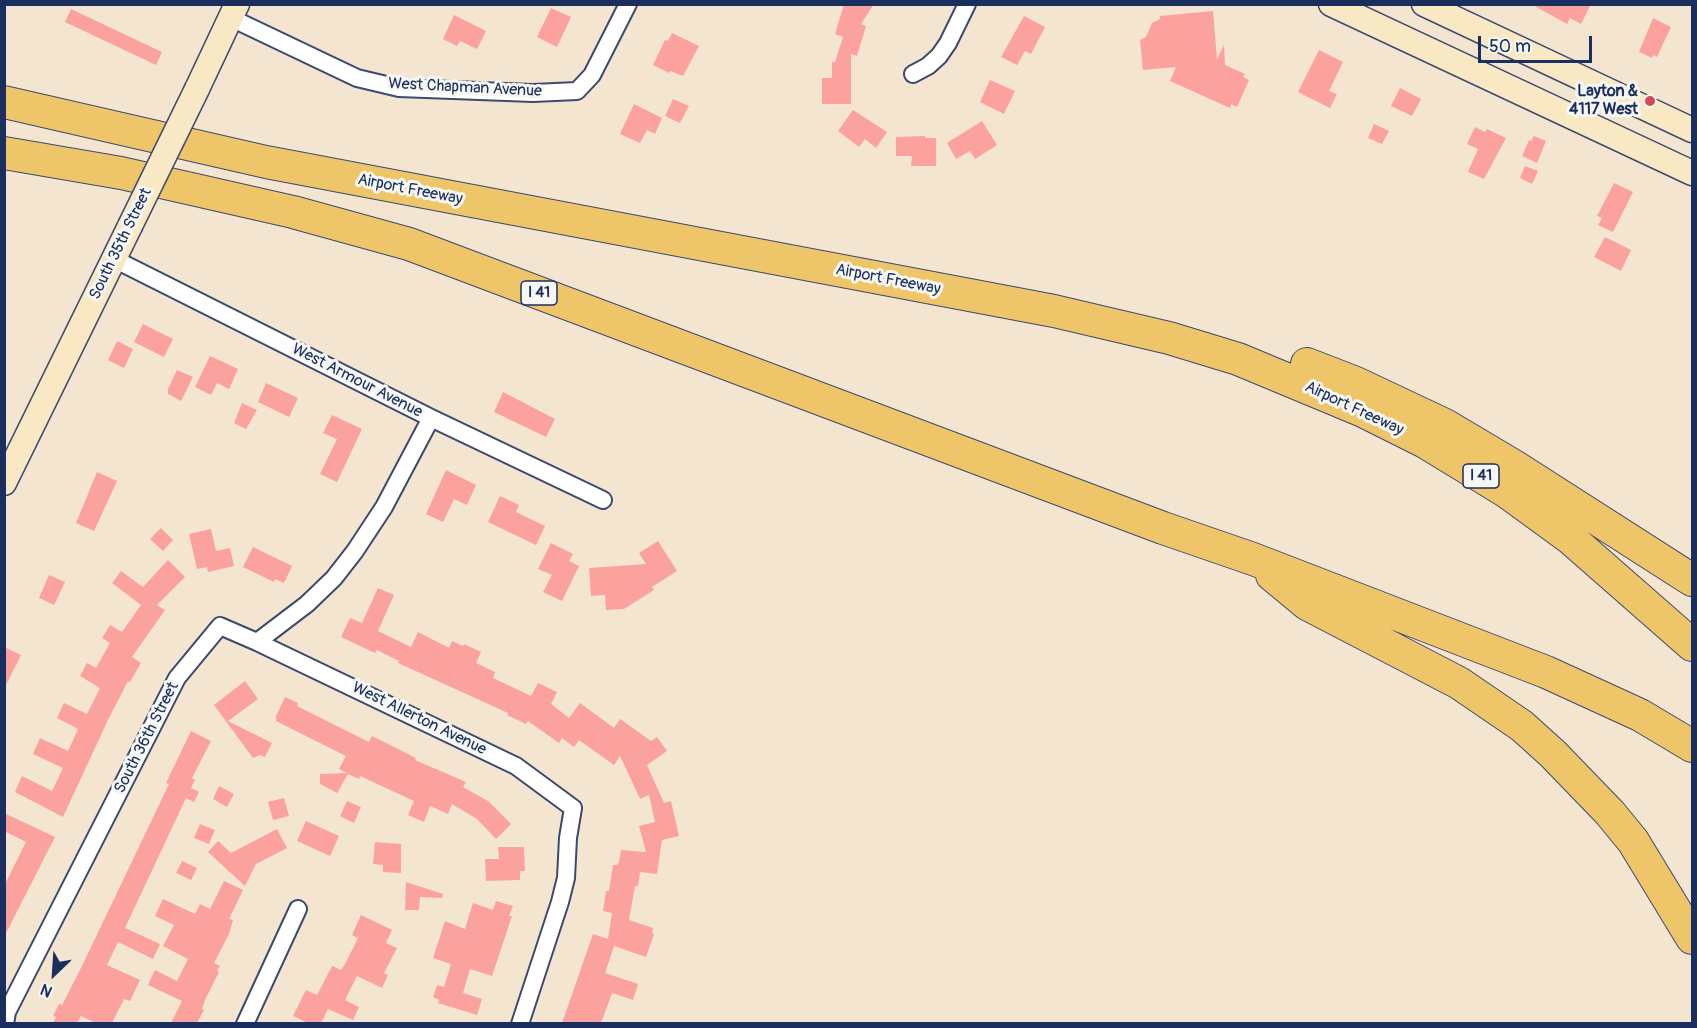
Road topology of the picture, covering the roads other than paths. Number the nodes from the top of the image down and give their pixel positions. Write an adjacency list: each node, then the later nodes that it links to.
1 (627, 4): 5 (street, West Chapman Avenue)
2 (967, 4): 6 (street)
3 (1331, 4): 10 (main road)
4 (1424, 4): 8 (main road)
5 (234, 11): 11 (main road, South 35th Street, bridge)
6 (914, 74)
7 (4, 102): 12 (highway, Airport Freeway / I 41)
8 (1692, 130)
9 (4, 153): 16 (highway, I 41)
10 (1692, 173)
11 (114, 259): 13 (street, West Armour Avenue); 14 (main road, South 35th Street)
12 (1238, 359): 17 (highway); 19 (highway, Airport Freeway / I 41)
13 (431, 418): 15 (street, West Armour Avenue); 18 (street)
14 (4, 483)
15 (603, 500)
16 (1253, 559): 20 (highway, I 41); 22 (highway)
17 (1692, 580)
18 (257, 642): 23 (street, South 36th Street); 25 (street, West Allerton Avenue)
19 (1692, 645)
20 (1692, 746)
21 (298, 909): 24 (street)
22 (1692, 938)
23 (5, 1023)
24 (245, 1023)
25 (520, 1023)

